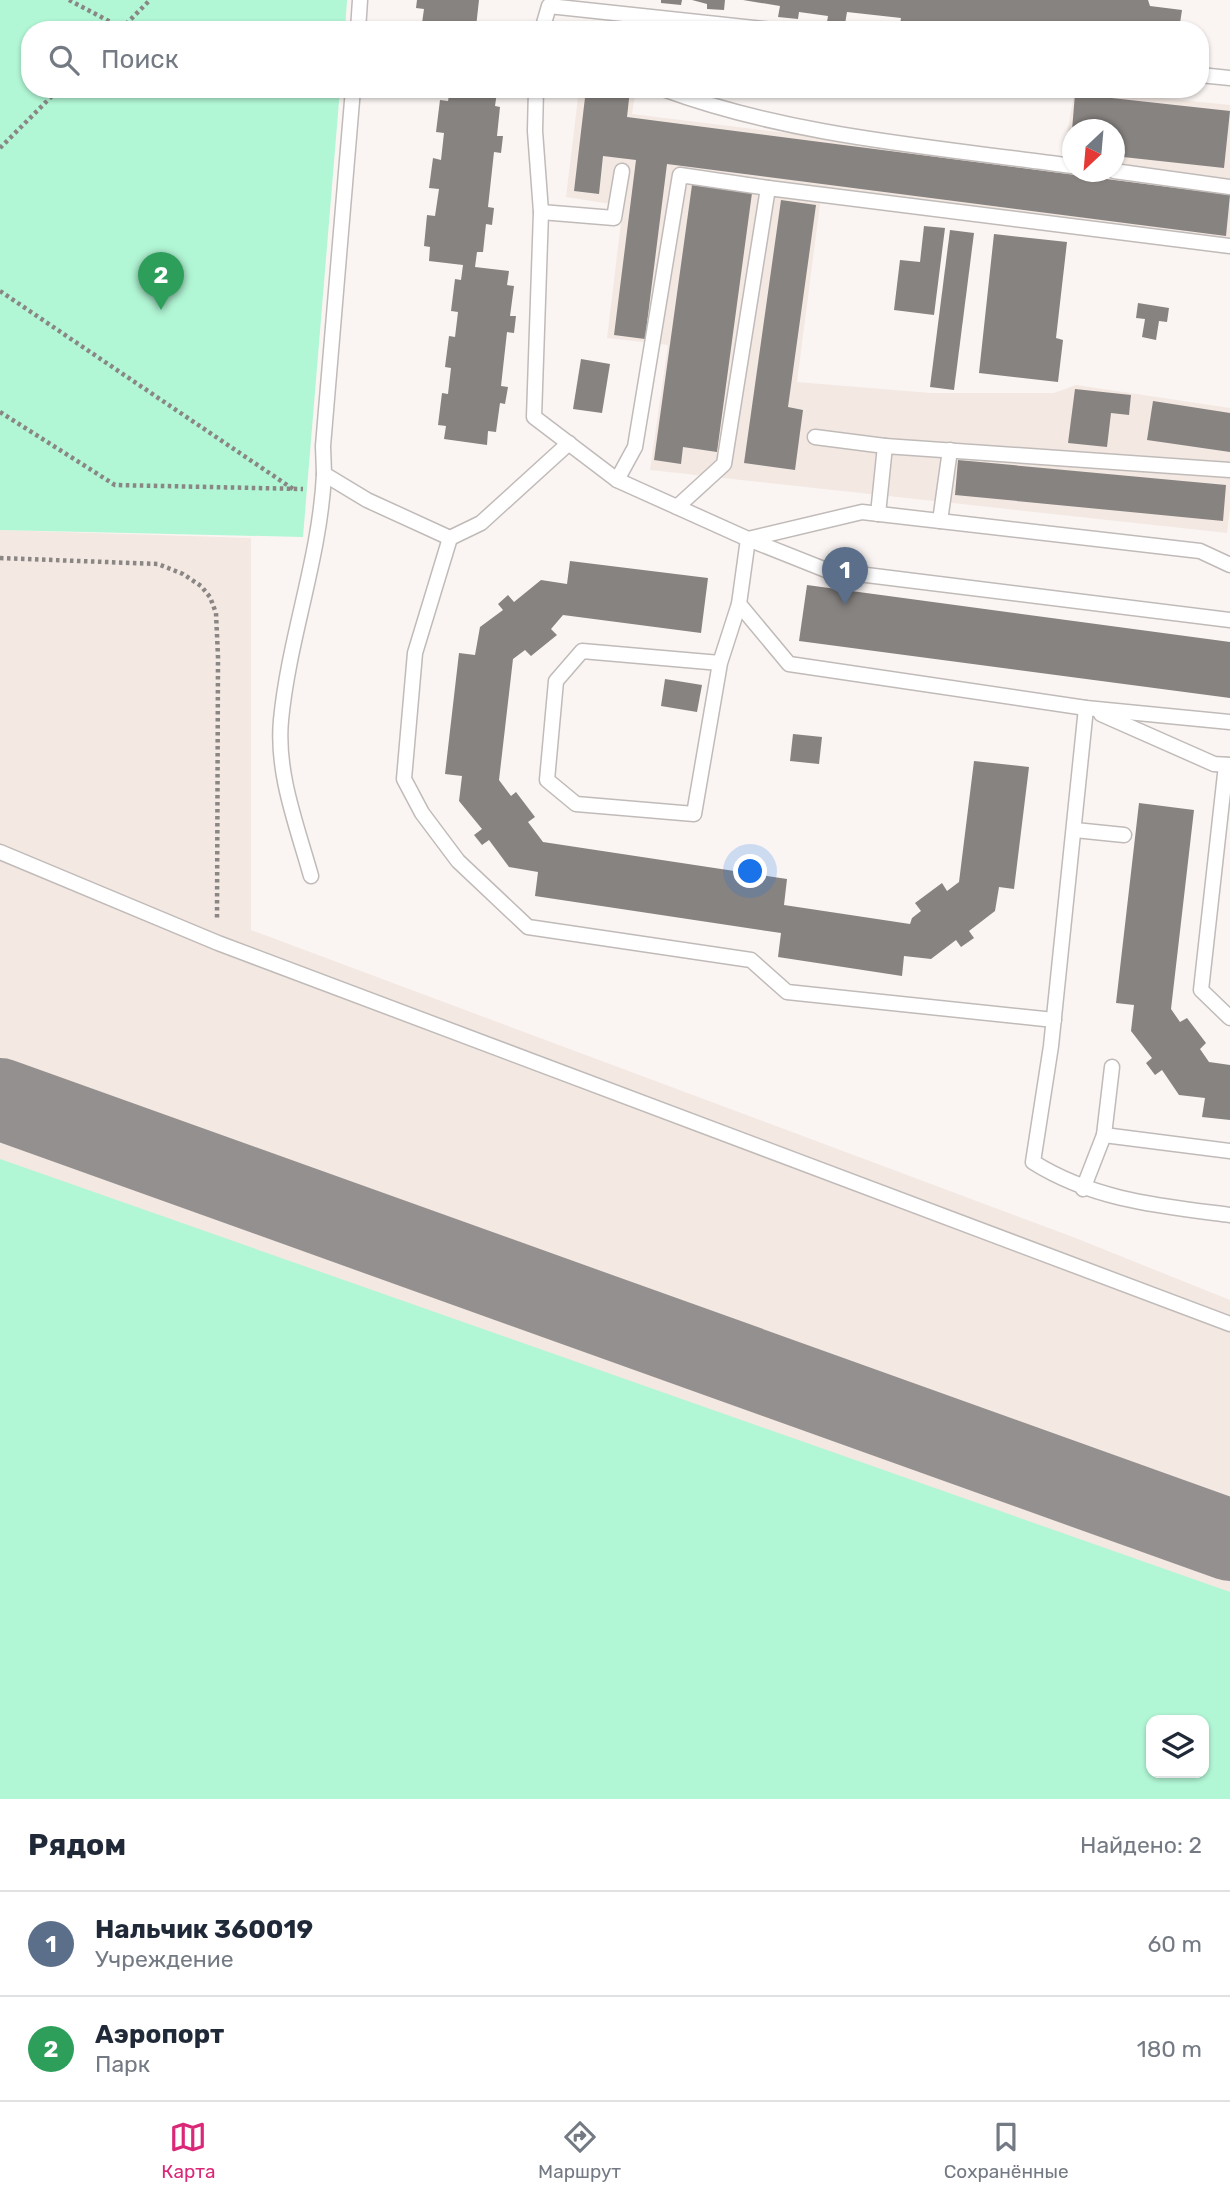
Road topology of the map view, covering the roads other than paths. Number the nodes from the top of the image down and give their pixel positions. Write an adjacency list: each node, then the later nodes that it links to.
1 (360, 0): 3 (lane)
2 (549, 3): 4 (lane); 5 (lane)
3 (359, 21)
4 (544, 21)
5 (698, 21)
6 (1209, 76): 7 (lane)
7 (1230, 78)
8 (352, 98): 23 (lane)
9 (537, 98): 16 (lane)
10 (687, 98): 11 (lane)
11 (1062, 165)
12 (622, 171): 16 (lane)
13 (1125, 172): 14 (lane)
14 (1230, 187)
15 (768, 188): 17 (lane); 24 (lane); 25 (lane)
16 (541, 212): 19 (lane)
17 (1230, 246)
18 (814, 437): 20 (lane)
19 (569, 443): 24 (lane); 28 (lane)
20 (885, 446): 21 (lane); 26 (lane)
21 (950, 450): 22 (lane); 27 (lane)
22 (1230, 470)
23 (324, 474): 28 (lane); 40 (lane)
24 (617, 480): 25 (lane)
25 (677, 507): 29 (lane)
26 (878, 514): 27 (lane); 29 (lane)
27 (940, 521): 30 (lane)
28 (450, 538): 42 (lane)
29 (748, 539): 31 (lane); 32 (lane)
30 (1230, 565)
31 (739, 604): 33 (lane); 34 (lane)
32 (1230, 620)
33 (720, 663): 33 (lane)
34 (1087, 708): 35 (lane); 36 (lane); 37 (lane)
35 (1230, 722)
36 (1228, 765): 41 (lane)
37 (1075, 830): 38 (lane); 42 (lane)
38 (1124, 835)
39 (0, 852): 48 (lane)
40 (311, 876)
41 (1230, 1018)
42 (1054, 1020): 46 (lane)
43 (1112, 1067): 44 (lane)
44 (1104, 1135): 45 (lane); 46 (lane)
45 (1230, 1151)
46 (1083, 1189): 47 (lane)
47 (1230, 1215)
48 (1230, 1324)

